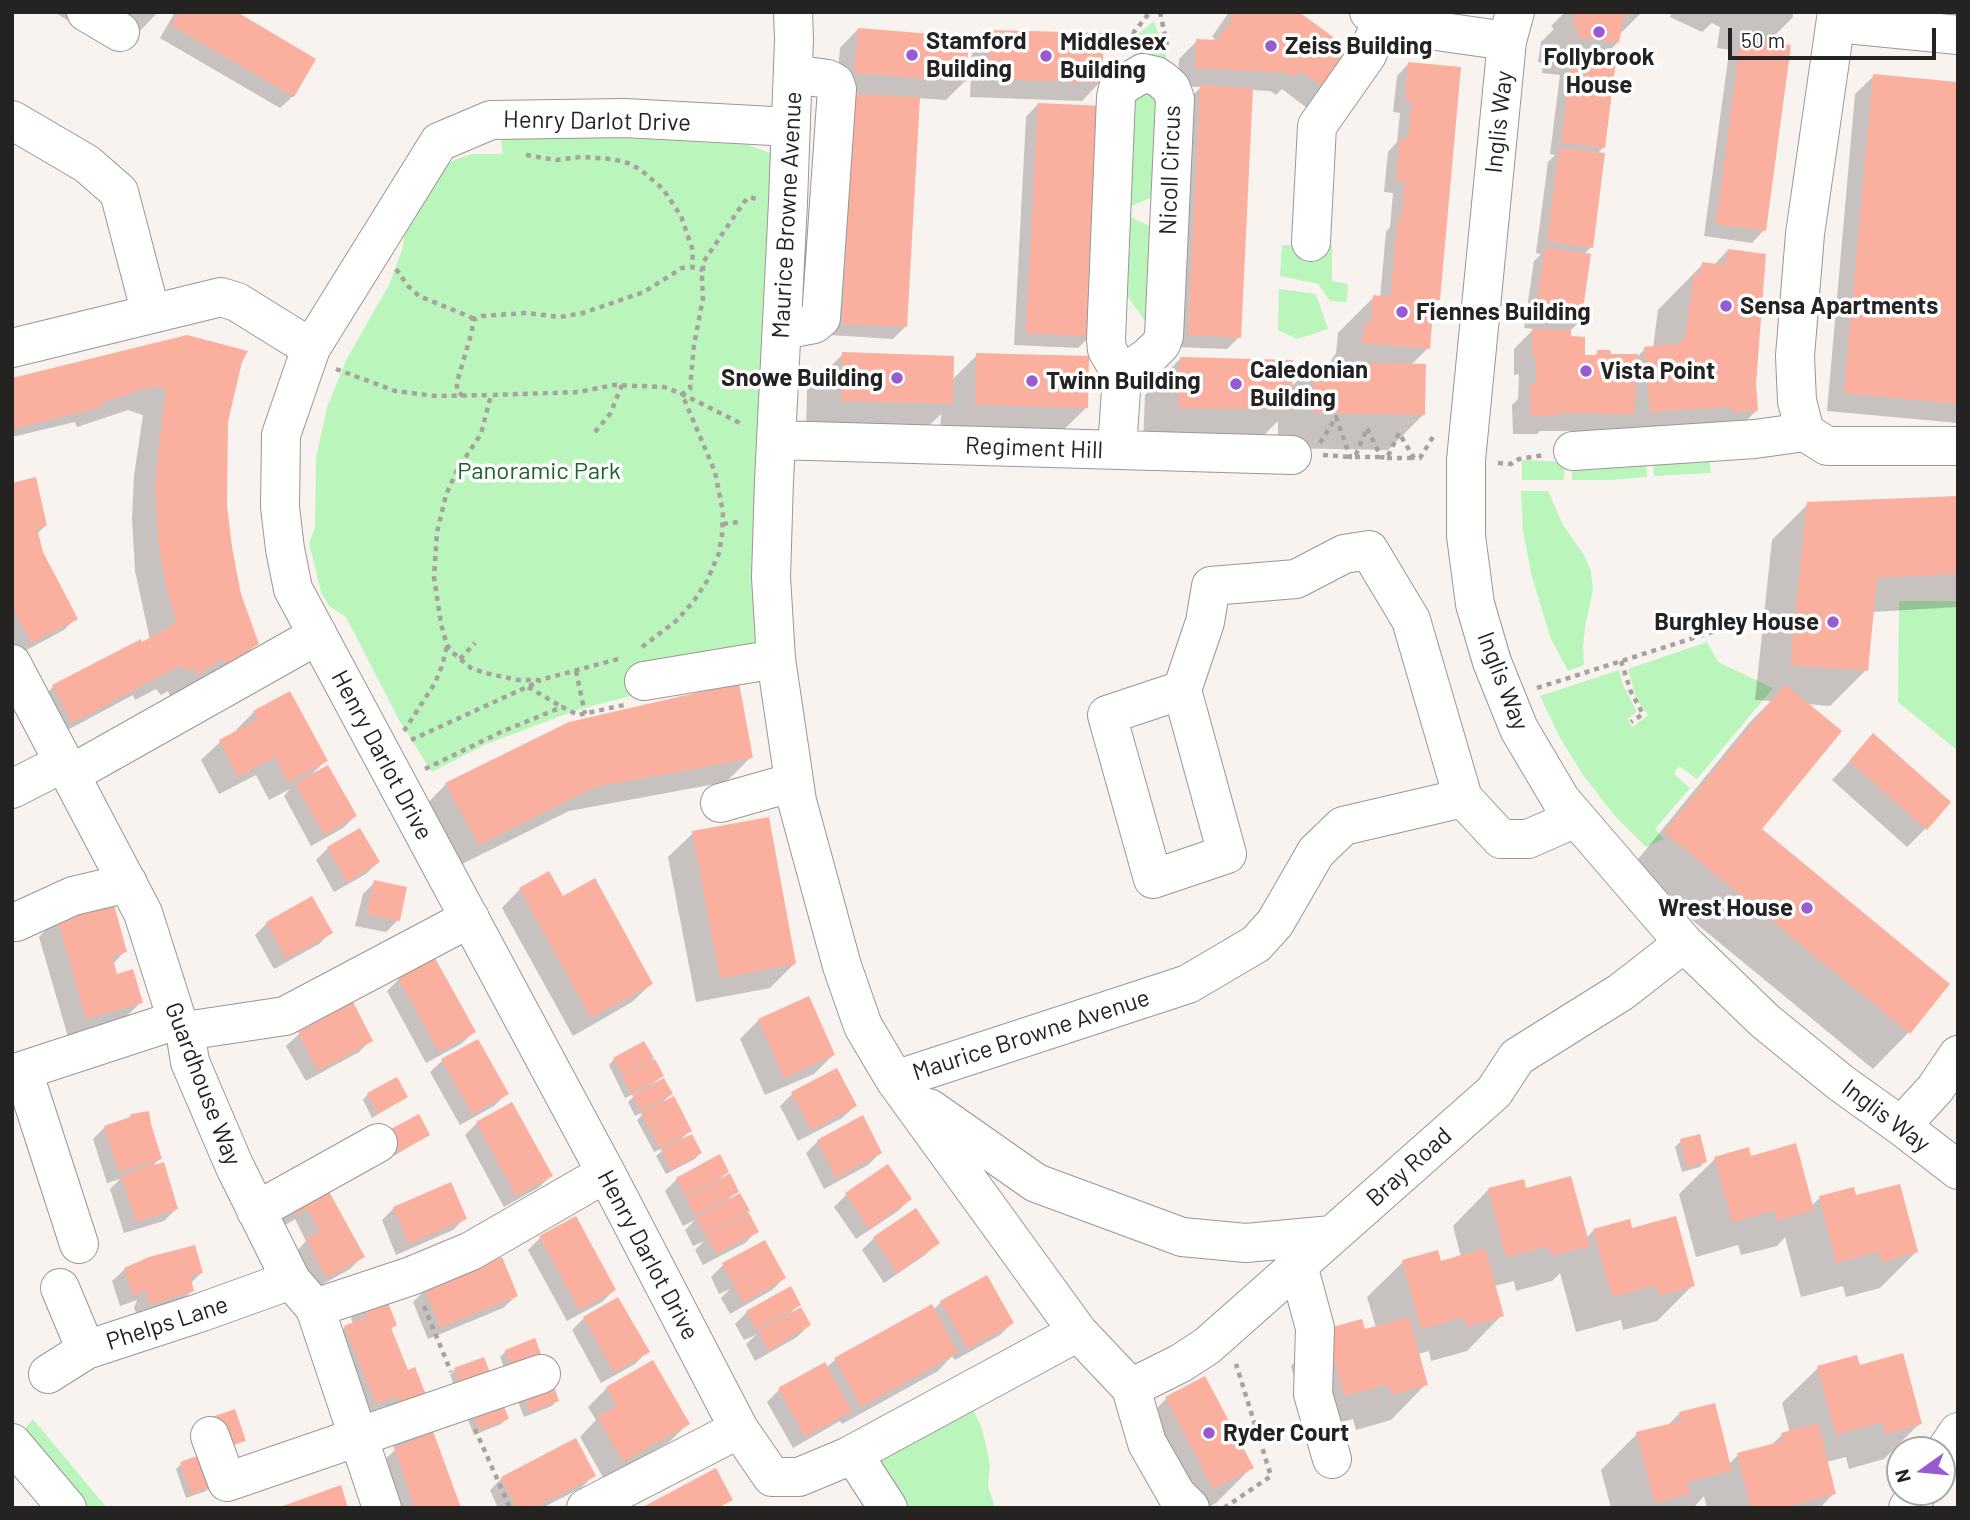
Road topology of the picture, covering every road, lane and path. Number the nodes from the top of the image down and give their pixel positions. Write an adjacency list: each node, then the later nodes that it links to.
1 (86, 12): 6 (street)
2 (793, 12): 8 (street, Maurice Browne Avenue)
3 (1376, 16): 5 (street); 13 (street)
4 (1836, 18): 7 (street); 29 (street)
5 (1511, 27): 68 (street, Inglis Way)
6 (120, 32)
7 (1958, 35)
8 (793, 74): 10 (street, Maurice Browne Avenue); 19 (street)
9 (12, 121): 17 (street)
10 (791, 127): 19 (street, Maurice Browne Avenue); 21 (street, Henry Darlot Drive)
11 (520, 153): 15 (path)
12 (744, 202): 16 (path)
13 (1311, 242)
14 (393, 263): 18 (path)
15 (692, 267): 16 (path); 18 (path)
16 (704, 270): 24 (path)
17 (151, 314): 20 (street); 21 (street)
18 (476, 319): 26 (path)
19 (782, 330): 30 (street, Maurice Browne Avenue)
20 (12, 348)
21 (321, 357): 26 (path); 45 (street, Henry Darlot Drive)
22 (1122, 375): 22 (street, Nicoll Circus); 32 (street)
23 (622, 385): 24 (path); 25 (path); 27 (path)
24 (682, 394): 30 (path); 42 (path)
25 (491, 395): 26 (path); 47 (path)
26 (463, 396)
27 (595, 432)
28 (1437, 432): 37 (path)
29 (1805, 432): 31 (street); 33 (street)
30 (761, 438): 32 (street, Regiment Hill); 49 (street, Maurice Browne Avenue)
31 (1958, 446)
32 (1117, 450): 34 (street, Regiment Hill)
33 (1573, 451): 39 (path)
34 (1309, 455): 35 (path); 35 (path)
35 (1353, 457): 36 (path); 36 (path)
36 (1384, 457): 37 (path); 37 (path)
37 (1417, 458): 38 (path)
38 (1432, 459)
39 (1497, 463)
40 (740, 509): 41 (path)
41 (739, 522): 42 (path); 43 (path)
42 (722, 524): 51 (path)
43 (739, 534)
44 (1737, 624): 50 (path)
45 (318, 635): 62 (street, Henry Darlot Drive); 63 (street)
46 (475, 643): 48 (path)
47 (447, 645): 48 (path); 62 (path)
48 (460, 659): 54 (path)
49 (776, 659): 51 (street); 64 (street, Maurice Browne Avenue)
50 (1621, 661): 55 (path); 61 (path)
51 (636, 662): 53 (path)
52 (12, 664): 63 (street, Guardhouse Way)
53 (576, 671): 54 (path); 60 (path)
54 (540, 680): 56 (path)
55 (1548, 684)
56 (528, 687): 58 (path); 62 (path)
57 (1182, 690): 57 (street); 66 (street)
58 (562, 707): 60 (path); 62 (path)
59 (605, 709): 60 (path)
60 (586, 714)
61 (1631, 722)
62 (392, 764): 70 (street, Henry Darlot Drive)
63 (67, 769): 65 (street); 69 (street, Guardhouse Way)
64 (794, 782): 67 (street); 76 (street, Maurice Browne Avenue)
65 (12, 789)
66 (1463, 797): 68 (street); 76 (street, Maurice Browne Avenue)
67 (720, 803)
68 (1576, 818): 72 (street, Inglis Way)
69 (128, 883): 71 (street); 73 (street, Guardhouse Way)
70 (470, 918): 73 (street); 80 (street, Henry Darlot Drive)
71 (16, 922)
72 (1684, 943): 77 (street, Inglis Way); 82 (street, Bray Road)
73 (181, 1025): 75 (street); 81 (street, Guardhouse Way)
74 (1958, 1055): 77 (street)
75 (18, 1073): 83 (street)
76 (895, 1080): 82 (street); 88 (street)
77 (1901, 1126): 79 (street, Inglis Way)
78 (378, 1143): 81 (street)
79 (1958, 1170)
80 (606, 1173): 86 (street, Phelps Lane); 93 (street, Henry Darlot Drive)
81 (256, 1210): 86 (street, Guardhouse Way)
82 (1332, 1235): 84 (street, Bray Road)
83 (79, 1244)
84 (1298, 1265): 87 (street, Bray Road); 98 (street)
85 (60, 1288): 89 (street)
86 (303, 1294): 89 (street, Phelps Lane); 95 (street, Guardhouse Way)
87 (1225, 1330): 92 (street, Bray Road); 105 (path)
88 (1078, 1332): 92 (street); 97 (street, Henry Darlot Drive)
89 (86, 1350): 90 (street, Phelps Lane)
90 (48, 1374)
91 (541, 1374): 95 (street)
92 (1131, 1388): 104 (street)
93 (739, 1429): 97 (street, Henry Darlot Drive); 102 (street)
94 (210, 1436): 95 (street)
95 (358, 1436): 101 (street, Guardhouse Way)
96 (12, 1443): 99 (street)
97 (853, 1454): 103 (street)
98 (1332, 1459)
99 (26, 1481): 100 (street)
100 (67, 1508)
101 (382, 1508)
102 (586, 1508)
103 (888, 1508)
104 (1190, 1508)
105 (1224, 1508)

